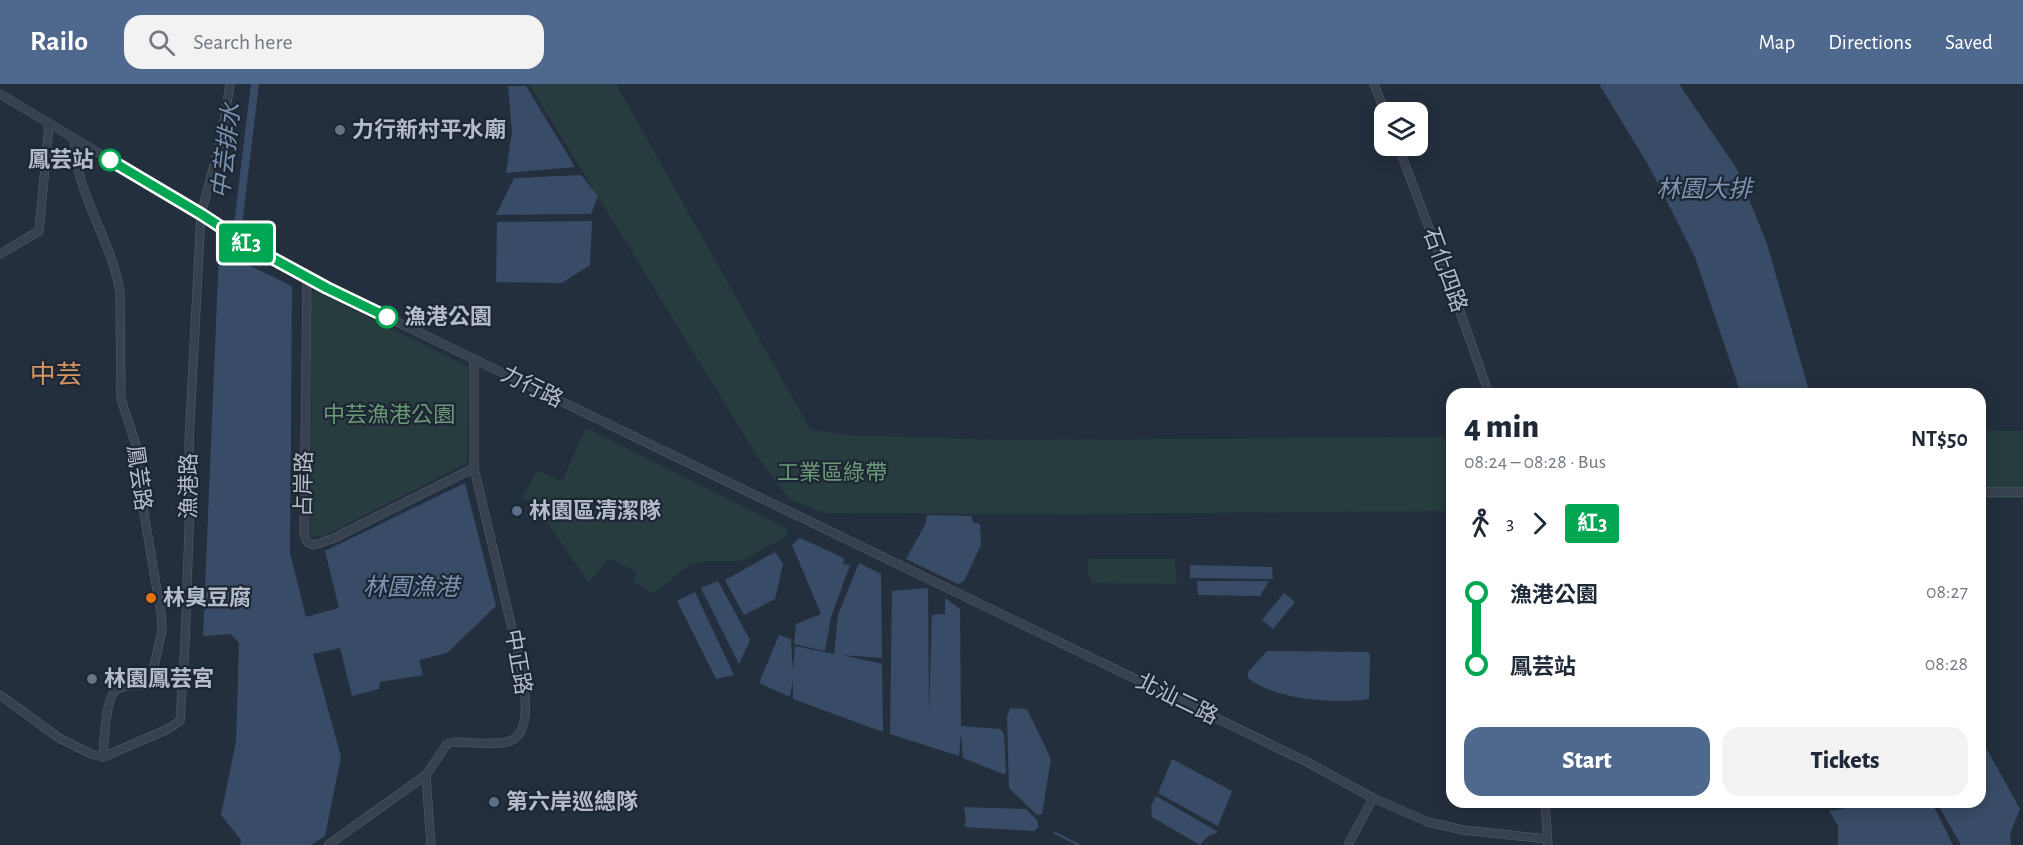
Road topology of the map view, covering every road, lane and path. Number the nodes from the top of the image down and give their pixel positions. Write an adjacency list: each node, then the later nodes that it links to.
1 (230, 84): 8 (street, 漁港路)
2 (1374, 84): 4 (street)
3 (0, 94): 5 (street, 力行路)
4 (1381, 102)
5 (49, 125): 6 (street, 力行路); 9 (street)
6 (74, 139): 8 (street, 力行路); 18 (street, 鳳芸路)
7 (1402, 156): 12 (street, 石化四路)
8 (201, 214): 10 (street, 力行路); 18 (street, 漁港路)
9 (0, 254)
10 (307, 277): 11 (street, 力行路); 13 (street, 占岸路)
11 (474, 359): 13 (street, 中正路); 16 (street, 力行路)
12 (1487, 388)
13 (474, 468): 19 (street, 中正路)
14 (1986, 492): 15 (street)
15 (2023, 492)
16 (816, 525): 20 (street, 北汕二路)
17 (0, 694): 18 (street)
18 (103, 757)
19 (426, 775): 23 (street, 中正路); 24 (street)
20 (1372, 798): 22 (street, 北汕二路); 25 (street)
21 (1545, 808): 22 (street)
22 (1548, 842)
23 (328, 845)
24 (431, 845)
25 (1348, 845)

